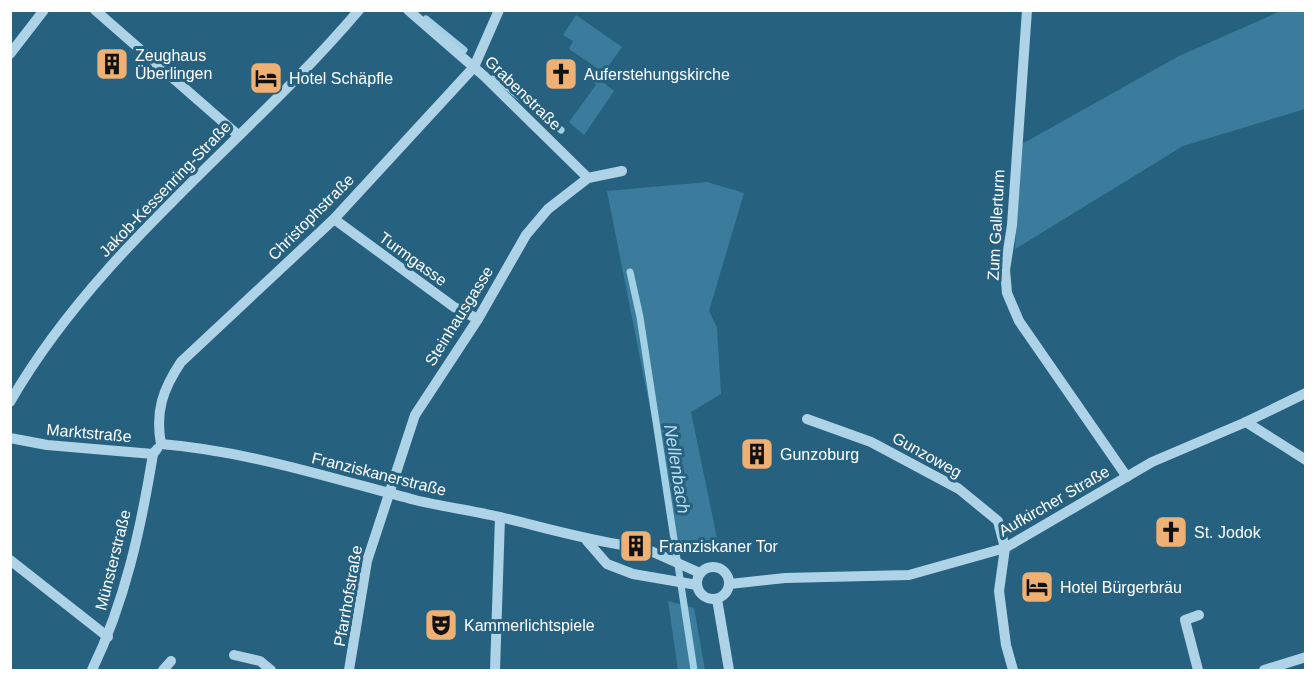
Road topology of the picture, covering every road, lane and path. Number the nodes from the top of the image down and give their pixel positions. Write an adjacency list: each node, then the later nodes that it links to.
1 (44, 10): 7 (street)
2 (95, 10): 9 (street)
3 (359, 10): 9 (street, Jakob-Kessenring-Straße)
4 (408, 10): 8 (street, Grabenstraße)
5 (499, 10): 8 (street, Christophstraße)
6 (1027, 10): 22 (street, Zum Gallerturm)
7 (10, 54)
8 (474, 66): 11 (street, Grabenstraße); 12 (street, Christophstraße)
9 (238, 135): 15 (street, Jakob-Kessenring-Straße)
10 (622, 171): 11 (street)
11 (588, 178): 13 (street, Steinhausgasse)
12 (333, 219): 13 (street, Turmgasse); 19 (street, Christophstraße)
13 (478, 319): 23 (street, Steinhausgasse)
14 (1305, 393): 17 (street, Aufkircher Straße)
15 (11, 401)
16 (807, 419): 28 (street, Gunzoweg)
17 (1246, 422): 21 (street); 22 (street, Aufkircher Straße)
18 (10, 438): 20 (street, Marktstraße)
19 (161, 444): 20 (street, Marktstraße); 23 (street, Franziskanerstraße)
20 (153, 454): 35 (street, Münsterstraße)
21 (1305, 460)
22 (1127, 477): 28 (street, Aufkircher Straße)
23 (388, 493): 24 (street, Franziskanerstraße); 42 (street, Pfarrhofstraße)
24 (500, 517): 25 (street, Franziskanerstraße); 43 (street)
25 (587, 541): 26 (street, Franziskanerstraße); 32 (street)
26 (628, 546)
27 (644, 548): 30 (street)
28 (1005, 548): 31 (street, Aufkircher Straße); 45 (street)
29 (10, 560): 35 (street)
30 (700, 573): 31 (street); 32 (street)
31 (730, 584): 33 (street)
32 (697, 585): 33 (street)
33 (717, 599): 44 (street)
34 (1200, 615): 46 (street)
35 (108, 637): 39 (street, Münsterstraße)
36 (234, 655): 41 (street)
37 (1305, 657): 47 (street)
38 (171, 661): 40 (street)
39 (92, 670)
40 (164, 670)
41 (271, 670)
42 (350, 670)
43 (495, 670)
44 (729, 670)
45 (1013, 670)
46 (1198, 670)
47 (1264, 670)

